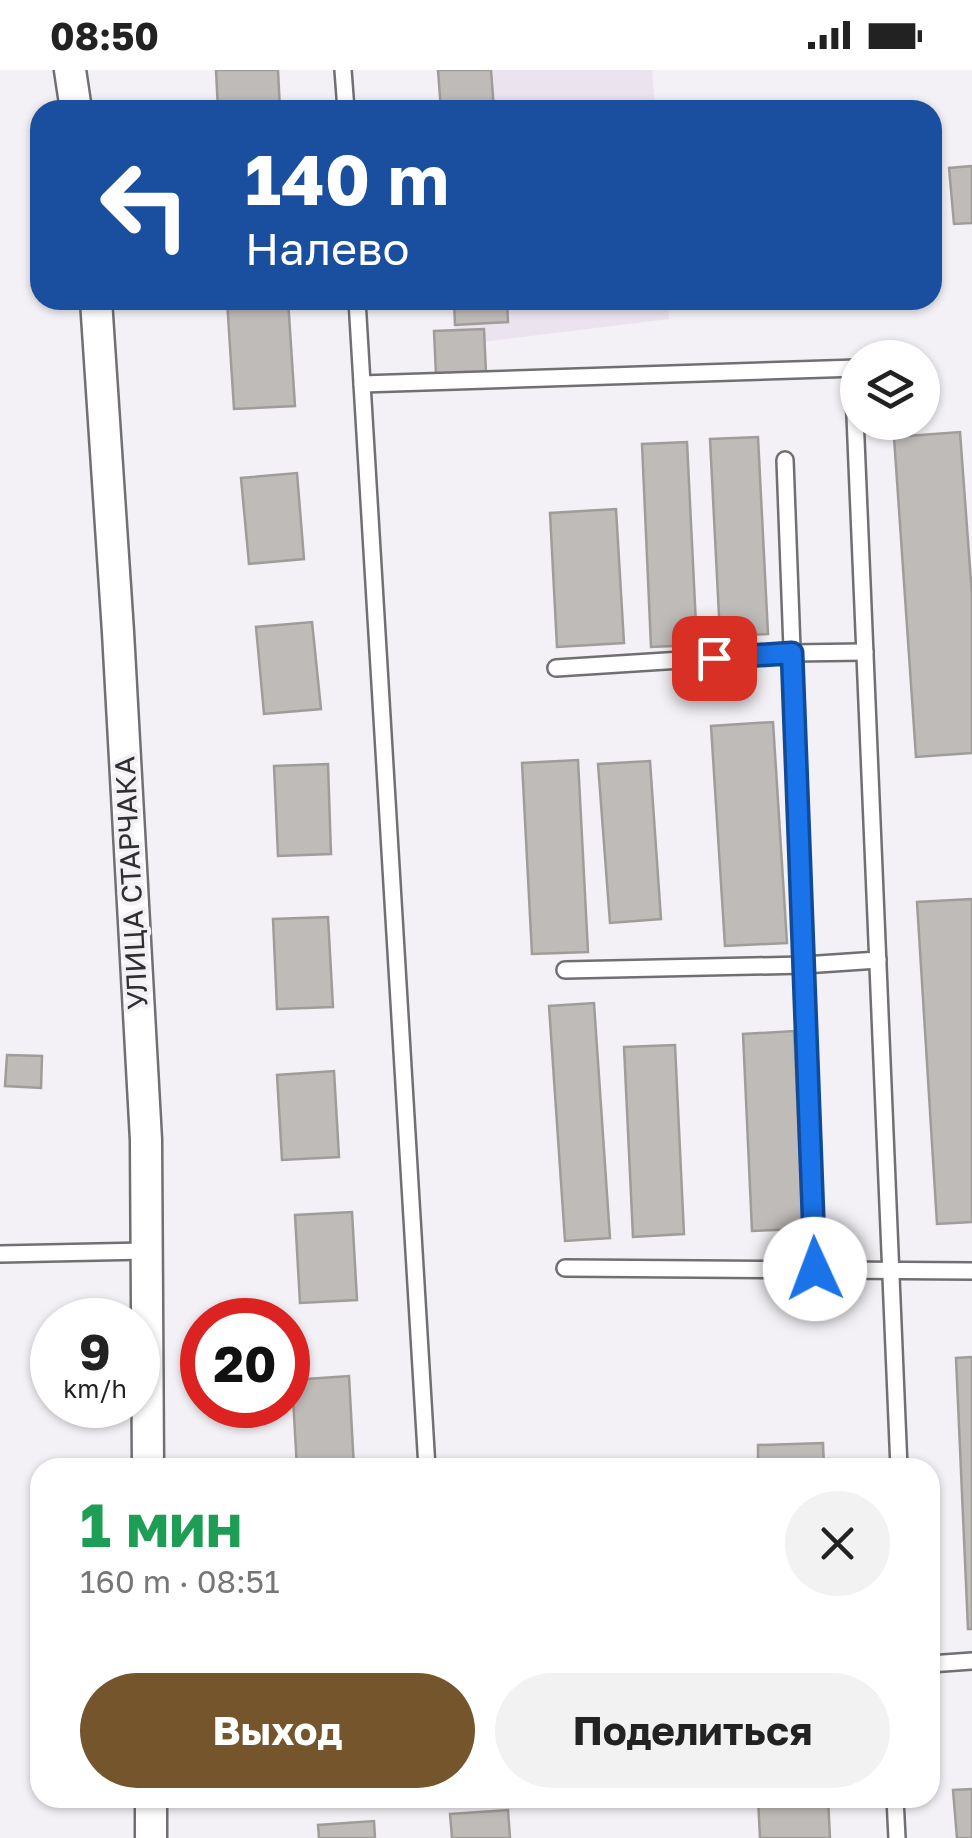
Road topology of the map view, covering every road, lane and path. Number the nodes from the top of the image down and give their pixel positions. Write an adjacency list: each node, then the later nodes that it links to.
1 (70, 70): 3 (street)
2 (343, 70): 4 (lane)
3 (74, 100)
4 (345, 100)
5 (97, 310): 17 (street, УЛИЦА СТАРЧАКА)
6 (358, 310): 8 (lane)
7 (840, 368): 8 (lane)
8 (362, 384): 24 (lane)
9 (858, 440): 11 (lane)
10 (785, 460): 12 (lane)
11 (865, 652): 12 (lane); 14 (lane)
12 (792, 653): 13 (lane); 15 (lane)
13 (556, 668)
14 (878, 960): 15 (lane); 21 (lane)
15 (804, 964): 16 (lane); 20 (lane)
16 (566, 970)
17 (146, 1251): 18 (lane); 23 (street, УЛИЦА СТАРЧАКА)
18 (0, 1254)
19 (565, 1268): 20 (lane)
20 (815, 1269): 21 (lane)
21 (891, 1270): 22 (lane); 25 (lane)
22 (972, 1271)
23 (148, 1458)
24 (427, 1458)
25 (899, 1458)
26 (972, 1661): 27 (lane)
27 (940, 1663)
28 (151, 1808): 30 (street)
29 (896, 1808): 31 (lane)
30 (151, 1838)
31 (897, 1838)

